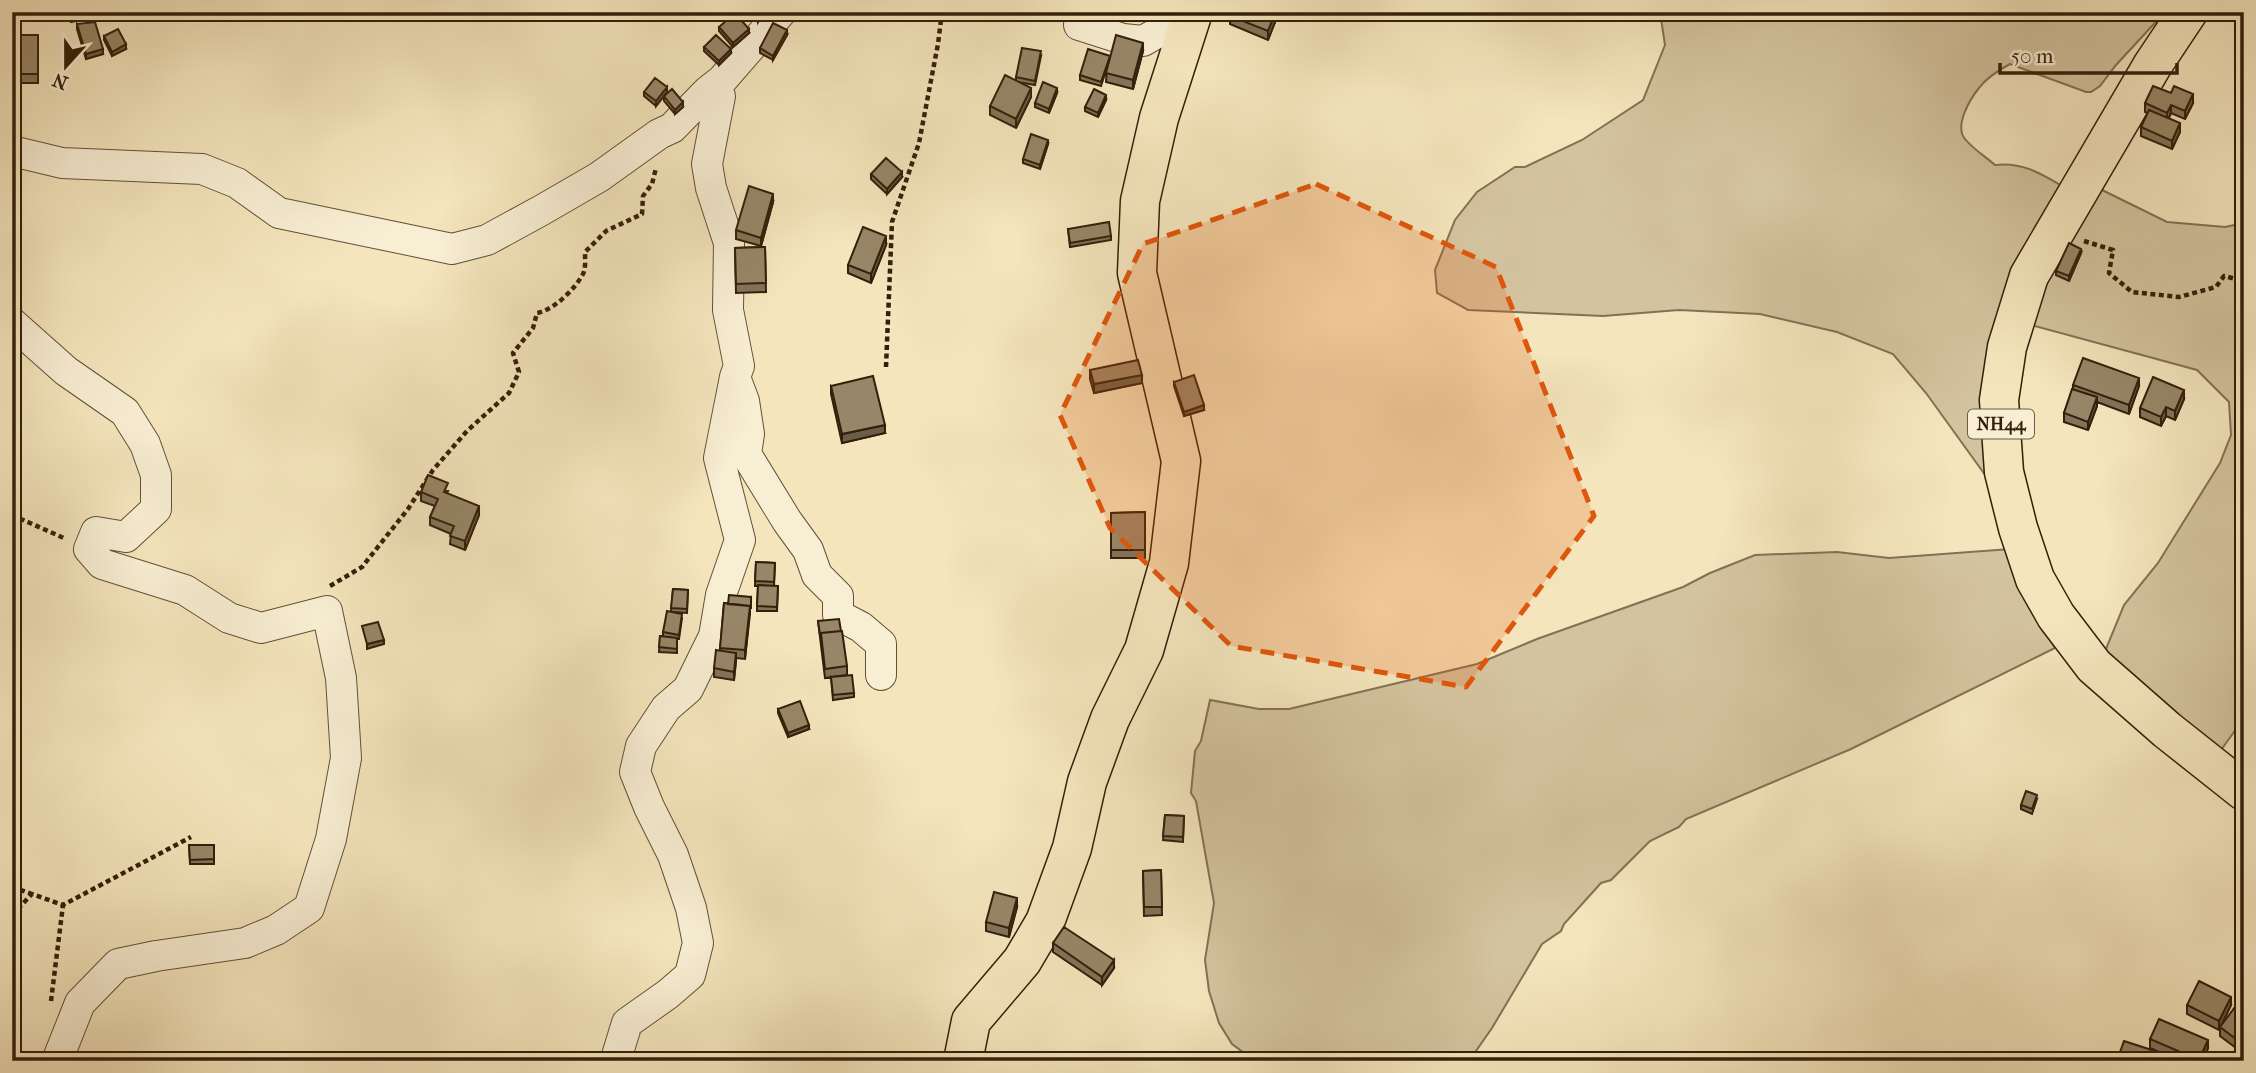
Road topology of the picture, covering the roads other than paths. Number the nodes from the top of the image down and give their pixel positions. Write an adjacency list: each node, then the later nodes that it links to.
1 (781, 12): 5 (street)
2 (1193, 12): 4 (street); 13 (main road)
3 (2188, 12): 10 (main road, NH44)
4 (1079, 25)
5 (708, 91): 6 (street); 8 (street)
6 (12, 151)
7 (12, 323): 11 (street)
8 (735, 377): 9 (street); 12 (street)
9 (881, 675)
10 (2244, 791)
11 (57, 1061)
12 (618, 1061)
13 (963, 1061)

